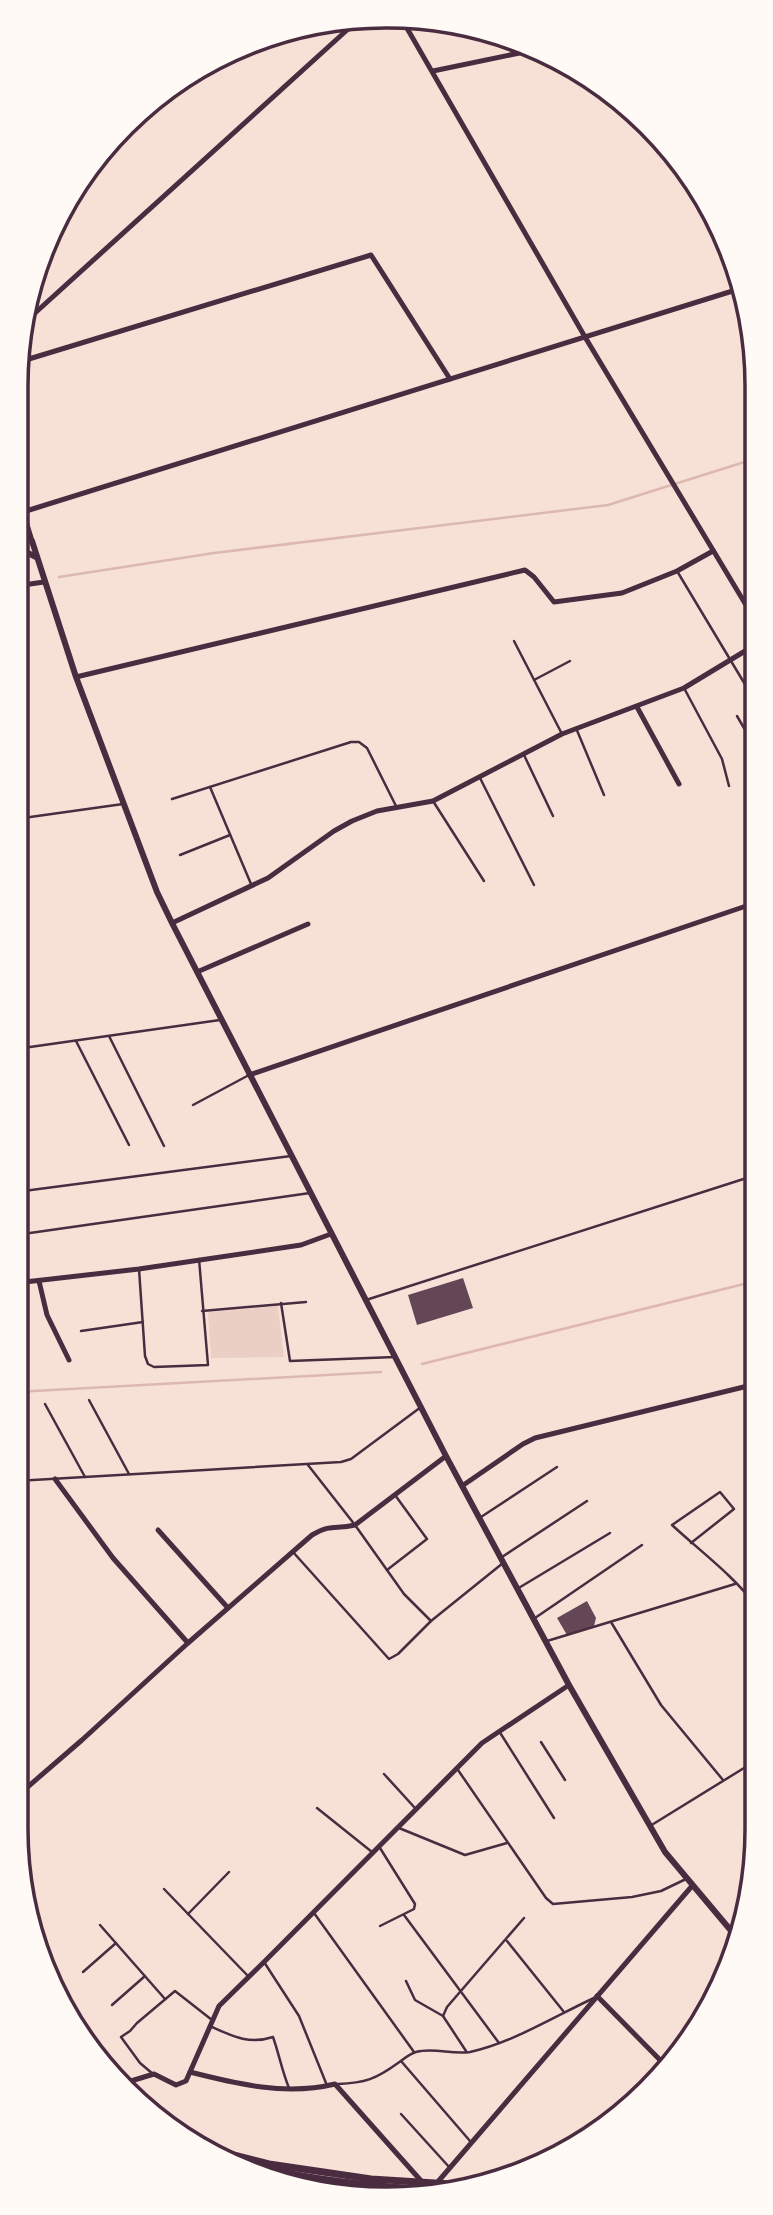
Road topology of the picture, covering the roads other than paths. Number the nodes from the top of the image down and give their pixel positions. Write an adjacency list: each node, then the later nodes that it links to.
1 (408, 29): 4 (street)
2 (346, 30): 6 (street)
3 (519, 53): 4 (street)
4 (433, 71): 7 (street)
5 (732, 291): 7 (street)
6 (36, 312)
7 (585, 337): 9 (street); 14 (street)
8 (29, 359): 9 (street)
9 (450, 379): 10 (street)
10 (28, 510)
11 (28, 528): 13 (street)
12 (28, 539): 13 (street)
13 (32, 541): 16 (street)
14 (713, 551): 17 (street); 20 (street)
15 (28, 552): 16 (street)
16 (36, 556): 18 (street)
17 (677, 571): 23 (lane); 25 (street)
18 (44, 582): 19 (street); 25 (street)
19 (28, 584)
20 (745, 598)
21 (514, 641): 26 (lane)
22 (745, 651): 23 (street)
23 (730, 659): 27 (lane); 28 (street)
24 (569, 661): 26 (lane)
25 (76, 677): 42 (street)
26 (534, 680): 33 (lane)
27 (745, 686)
28 (684, 688): 29 (street); 37 (lane)
29 (637, 707): 31 (street); 36 (street)
30 (737, 716): 32 (lane)
31 (576, 728): 33 (street); 39 (lane)
32 (745, 730)
33 (562, 734): 34 (street)
34 (524, 755): 35 (street); 44 (lane)
35 (480, 778): 41 (street); 49 (lane)
36 (679, 784)
37 (729, 786)
38 (210, 787): 40 (lane); 43 (lane); 46 (lane)
39 (604, 795)
40 (172, 799)
41 (433, 801): 43 (street); 48 (lane)
42 (123, 804): 45 (lane); 52 (street)
43 (396, 807): 50 (street)
44 (553, 816)
45 (28, 817)
46 (230, 835): 47 (lane); 50 (lane)
47 (180, 855)
48 (484, 881)
49 (534, 885)
50 (252, 886): 52 (street)
51 (745, 906): 59 (street)
52 (172, 923): 54 (street)
53 (307, 924): 54 (street)
54 (197, 972): 55 (street)
55 (221, 1020): 56 (lane); 59 (street)
56 (108, 1036): 57 (lane); 62 (lane)
57 (76, 1041): 58 (lane); 61 (lane)
58 (28, 1047)
59 (249, 1075): 60 (lane); 63 (street)
60 (193, 1105)
61 (128, 1145)
62 (164, 1146)
63 (291, 1156): 65 (lane); 66 (street)
64 (745, 1179): 73 (lane)
65 (28, 1190)
66 (310, 1193): 67 (lane); 68 (street)
67 (30, 1233)
68 (331, 1234): 69 (street); 73 (street)
69 (199, 1259): 70 (street); 76 (lane)
70 (139, 1269): 71 (street); 77 (lane)
71 (39, 1281): 72 (street); 80 (street)
72 (28, 1282)
73 (366, 1300): 79 (street)
74 (306, 1302): 75 (lane)
75 (281, 1303): 76 (lane); 79 (lane)
76 (202, 1311): 77 (lane)
77 (143, 1322): 78 (lane)
78 (81, 1331)
79 (395, 1357): 84 (street)
80 (69, 1360)
81 (745, 1387): 92 (street)
82 (89, 1400): 88 (lane)
83 (45, 1404): 89 (lane)
84 (421, 1407): 85 (street); 86 (lane)
85 (446, 1456): 92 (street); 93 (street)
86 (307, 1464): 88 (lane); 96 (lane)
87 (557, 1467): 95 (lane)
88 (129, 1474): 89 (lane)
89 (85, 1477): 90 (lane)
90 (55, 1479): 91 (lane); 112 (street)
91 (28, 1481)
92 (462, 1486): 95 (street)
93 (395, 1495): 96 (street); 103 (lane)
94 (587, 1501): 102 (lane)
95 (479, 1519): 102 (street)
96 (355, 1525): 101 (street); 103 (lane)
97 (158, 1530): 107 (street)
98 (610, 1533): 105 (lane)
99 (691, 1543): 99 (lane); 104 (lane)
100 (642, 1545): 108 (lane)
101 (293, 1552): 107 (street); 109 (lane)
102 (502, 1560): 105 (street); 109 (lane)
103 (387, 1570): 109 (lane)
104 (735, 1584): 106 (lane); 110 (lane)
105 (517, 1589): 108 (street)
106 (745, 1592)
107 (228, 1608): 112 (street)
108 (533, 1619): 111 (street)
109 (431, 1621)
110 (611, 1622): 111 (lane); 120 (lane)
111 (546, 1642): 113 (street)
112 (188, 1643): 121 (street)
113 (569, 1685): 114 (street); 125 (street)
114 (499, 1731): 116 (street); 124 (lane)
115 (541, 1742): 119 (lane)
116 (456, 1767): 123 (street); 127 (lane)
117 (745, 1767): 120 (lane)
118 (384, 1774): 123 (lane)
119 (565, 1780)
120 (723, 1780): 125 (lane)
121 (28, 1787)
122 (317, 1808): 129 (lane)
123 (415, 1808): 126 (street)
124 (554, 1818)
125 (650, 1826): 131 (street)
126 (396, 1827): 127 (lane); 128 (street)
127 (507, 1843): 131 (lane)
128 (378, 1845): 129 (street); 136 (lane)
129 (372, 1852): 134 (street)
130 (229, 1872): 135 (lane)
131 (686, 1879): 132 (street)
132 (692, 1886): 140 (street); 149 (street)
133 (164, 1889): 135 (lane)
134 (313, 1912): 143 (street); 156 (lane)
135 (188, 1914): 146 (lane)
136 (404, 1915): 139 (lane); 148 (lane)
137 (524, 1918): 141 (lane)
138 (100, 1925): 142 (lane)
139 (380, 1926)
140 (730, 1930)
141 (507, 1940): 148 (lane); 152 (lane)
142 (116, 1943): 144 (lane); 145 (lane)
143 (264, 1962): 146 (street); 164 (lane)
144 (83, 1972)
145 (145, 1976): 150 (lane); 151 (lane)
146 (248, 1976): 154 (street)
147 (406, 1981): 153 (lane)
148 (461, 1992): 153 (lane); 155 (lane)
149 (597, 1996): 152 (lane); 158 (street); 167 (street)
150 (166, 1999): 154 (lane); 161 (lane)
151 (112, 2005)
152 (564, 2012): 155 (lane)
153 (443, 2016): 157 (lane)
154 (211, 2023): 160 (street); 165 (lane)
155 (499, 2043): 157 (lane)
156 (414, 2052): 157 (lane); 159 (lane)
157 (468, 2052)
158 (660, 2060)
159 (401, 2062): 163 (lane); 167 (lane)
160 (190, 2073): 161 (street); 165 (street)
161 (153, 2074): 162 (street)
162 (132, 2081)
163 (335, 2084): 164 (street); 171 (street)
164 (327, 2086): 165 (street)
165 (289, 2088)
166 (401, 2114): 169 (lane)
167 (472, 2143): 169 (street)
168 (244, 2158): 171 (main road)
169 (450, 2168): 172 (street)
170 (295, 2175): 174 (highway)
171 (424, 2183): 173 (main road)
172 (437, 2183)
173 (427, 2185)
174 (365, 2186)

